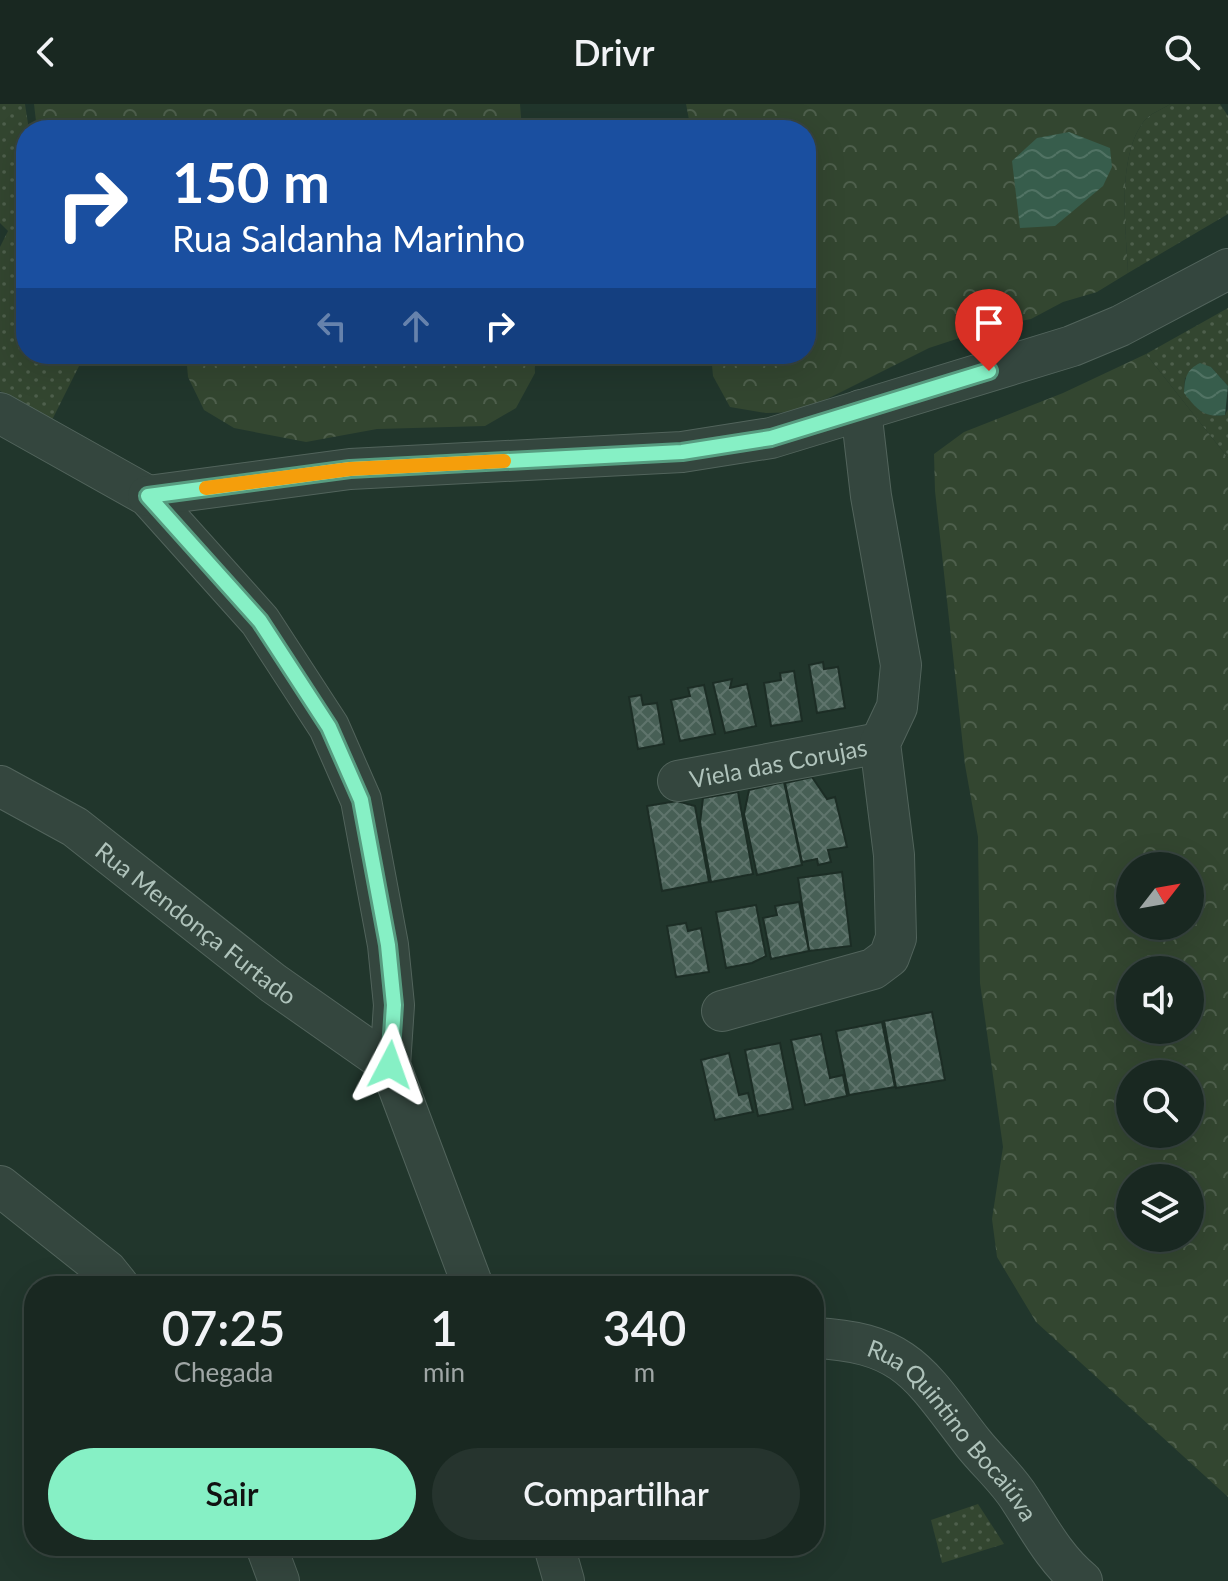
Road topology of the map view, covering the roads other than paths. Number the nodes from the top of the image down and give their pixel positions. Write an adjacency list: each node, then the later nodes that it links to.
1 (1228, 269): 2 (street)
2 (861, 410): 4 (street); 5 (street)
3 (0, 413): 4 (street)
4 (148, 496): 9 (street)
5 (880, 743): 6 (street, Viela das Corujas); 8 (street)
6 (678, 781)
7 (0, 786): 9 (street, Rua Mendonça Furtado)
8 (722, 1011)
9 (390, 1065): 12 (street)
10 (0, 1186): 11 (street)
11 (111, 1276)
12 (469, 1276)
13 (824, 1340): 16 (street, Rua Quintino Bocaiúva)
14 (270, 1556): 17 (street)
15 (557, 1556): 18 (street)
16 (1070, 1576)
17 (279, 1581)
18 (564, 1581)

